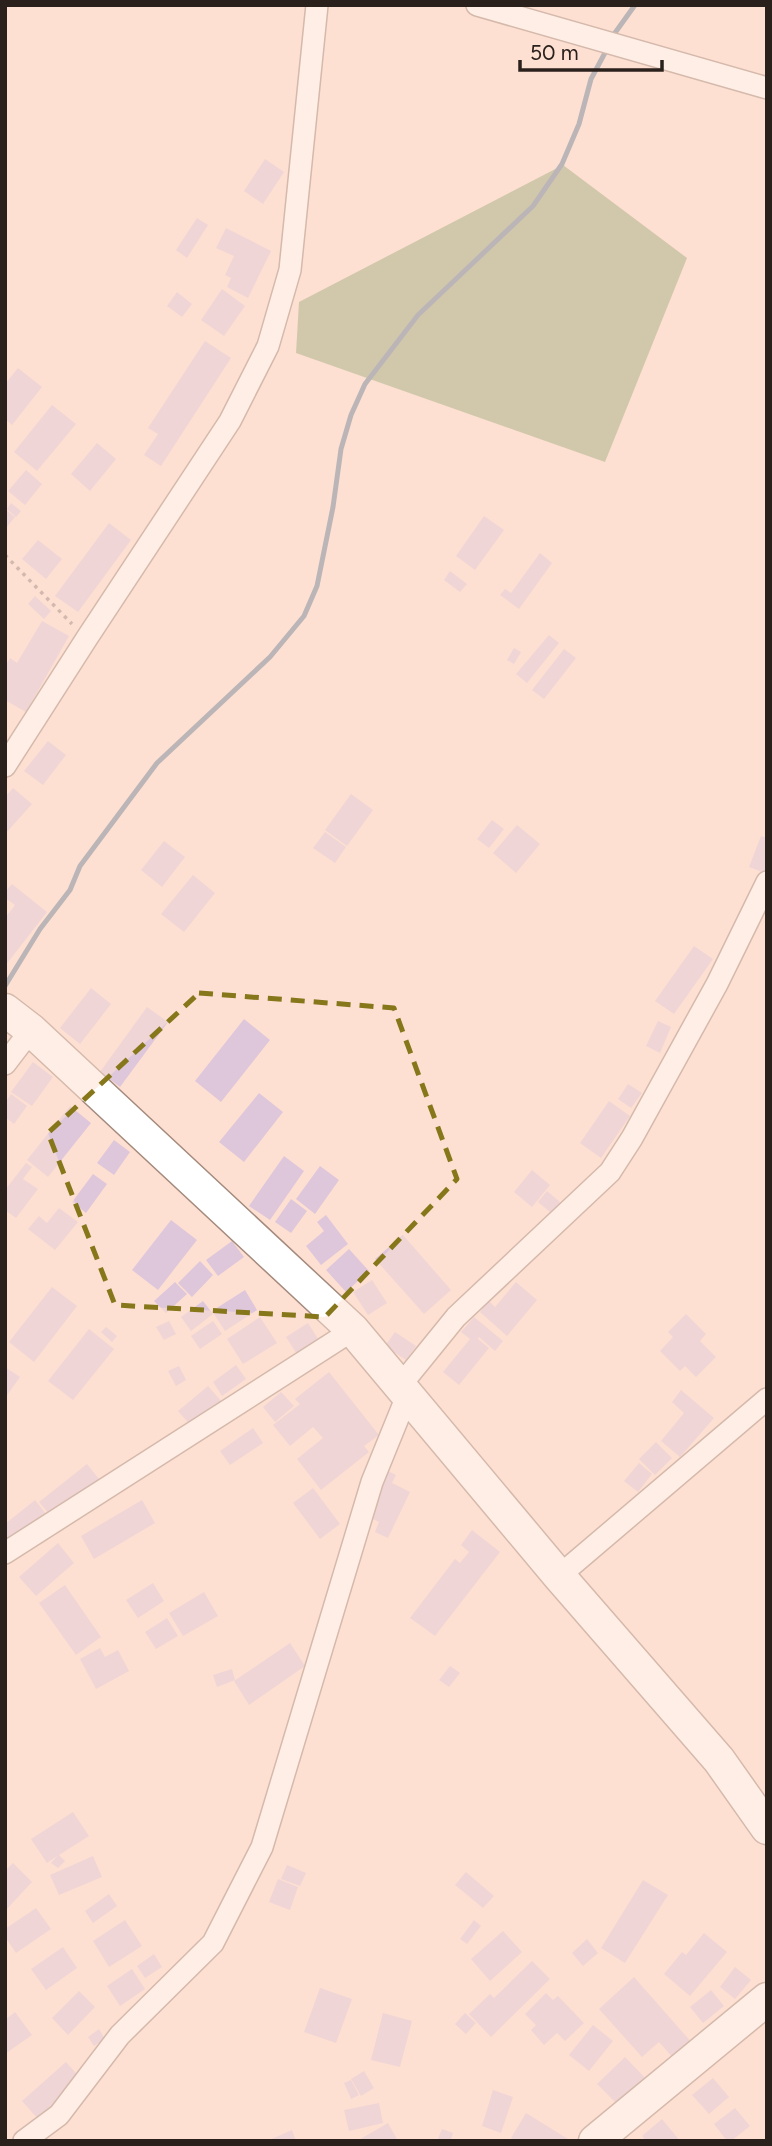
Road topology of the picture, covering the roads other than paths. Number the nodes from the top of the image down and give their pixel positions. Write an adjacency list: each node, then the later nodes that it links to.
1 (317, 5): 4 (street)
2 (477, 5): 3 (street)
3 (767, 88)
4 (5, 766)
5 (766, 886): 10 (street)
6 (5, 1010): 7 (street)
7 (31, 1030): 8 (street); 9 (street)
8 (5, 1064)
9 (353, 1330): 10 (street); 12 (street)
10 (404, 1391): 13 (street); 16 (street)
11 (767, 1399): 13 (street)
12 (5, 1553)
13 (559, 1576): 14 (street)
14 (767, 1828)
15 (767, 1999): 17 (street)
16 (24, 2141)
17 (595, 2141)

